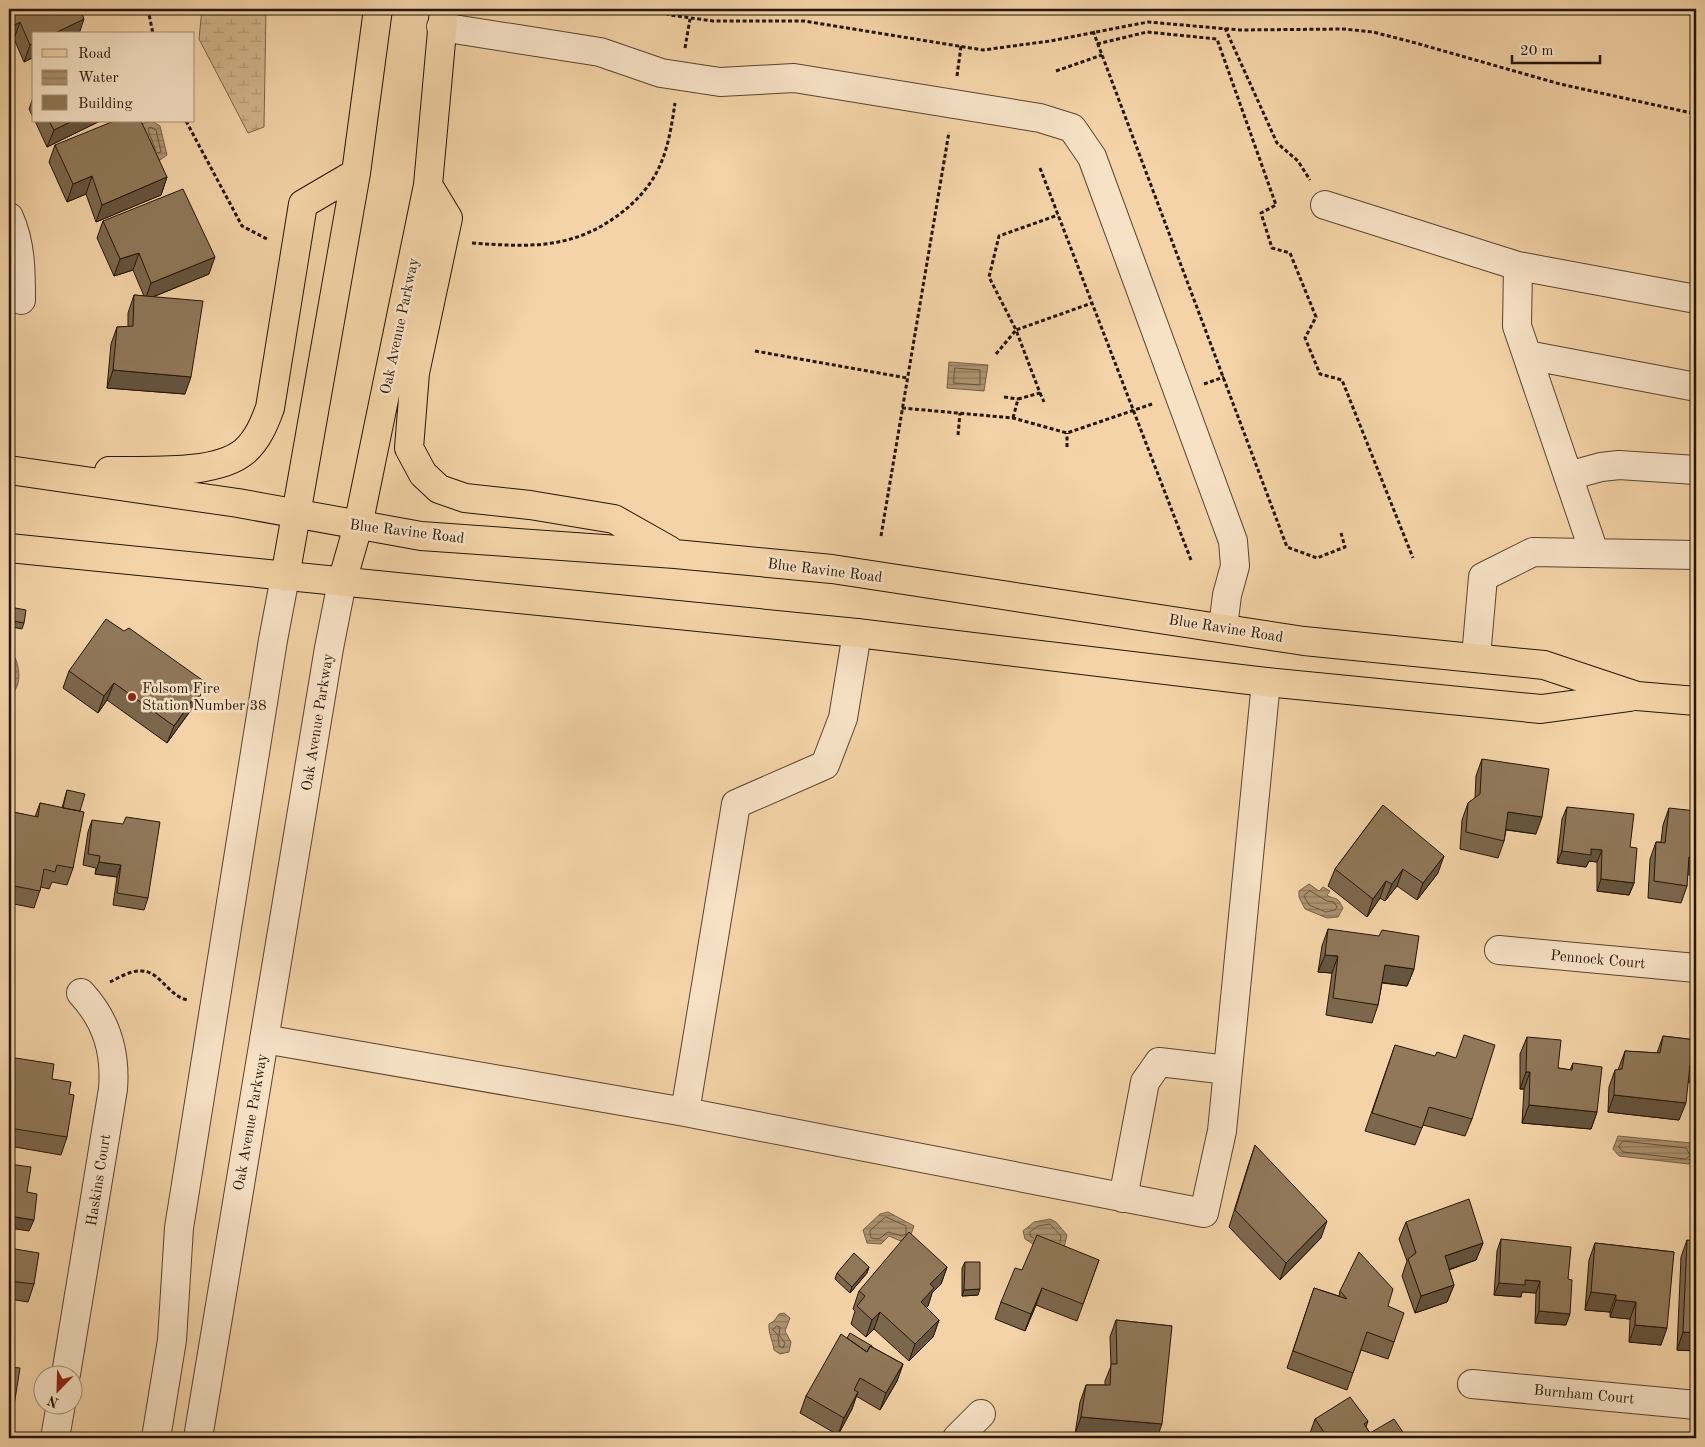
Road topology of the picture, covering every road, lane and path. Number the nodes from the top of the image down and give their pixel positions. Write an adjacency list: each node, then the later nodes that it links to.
1 (148, 9): 8 (path)
2 (378, 9): 18 (main road)
3 (653, 9): 5 (path)
4 (442, 18): 14 (street); 19 (main road, Oak Avenue Parkway)
5 (690, 19): 7 (path); 10 (path)
6 (1224, 28): 7 (path); 15 (path); 20 (path)
7 (1092, 31): 9 (path)
8 (153, 32)
9 (1097, 44): 11 (path); 57 (path)
10 (684, 54)
11 (1102, 55): 12 (path); 51 (path)
12 (1056, 71)
13 (677, 96): 24 (path)
14 (954, 104): 33 (path); 61 (street)
15 (1696, 114)
16 (187, 122): 23 (path)
17 (1040, 168): 21 (path)
18 (356, 174): 47 (main road); 49 (main road)
19 (428, 185): 50 (main road, Oak Avenue Parkway); 55 (main road)
20 (1326, 205): 25 (street)
21 (1058, 215): 28 (path); 29 (path)
22 (9, 217): 27 (street)
23 (270, 240)
24 (468, 243)
25 (1518, 266): 26 (street); 32 (street)
26 (1696, 299)
27 (21, 300)
28 (1092, 303): 29 (path); 40 (path)
29 (1016, 330): 31 (path); 35 (path)
30 (755, 352): 33 (path)
31 (996, 354)
32 (1527, 356): 34 (street); 48 (street)
33 (907, 378): 39 (path)
34 (1696, 387)
35 (1040, 393): 37 (path); 38 (path)
36 (1004, 397): 37 (path)
37 (1018, 400): 42 (path)
38 (1044, 402)
39 (902, 408): 41 (path); 52 (path)
40 (1133, 411): 43 (path); 58 (path)
41 (960, 413): 42 (path); 44 (path)
42 (1013, 418): 43 (path)
43 (1067, 433): 45 (path)
44 (958, 435)
45 (1067, 447)
46 (1696, 470): 48 (street)
47 (12, 471): 49 (main road, Blue Ravine Road)
48 (1568, 476): 54 (street)
49 (297, 515): 50 (main road, Blue Ravine Road); 59 (main road)
50 (358, 526): 55 (main road, Blue Ravine Road); 60 (main road, Oak Avenue Parkway)
51 (1340, 533)
52 (881, 536)
53 (9, 548): 59 (main road, Blue Ravine Road)
54 (1594, 552): 56 (street); 63 (street)
55 (675, 554): 61 (main road, Blue Ravine Road)
56 (1696, 554)
57 (1413, 558)
58 (1191, 560)
59 (285, 577): 60 (main road, Blue Ravine Road); 70 (street)
60 (342, 582): 62 (main road, Blue Ravine Road); 71 (street, Oak Avenue Parkway)
61 (1223, 627): 63 (main road, Blue Ravine Road)
62 (857, 633): 64 (main road, Blue Ravine Road); 73 (street)
63 (1476, 657): 65 (main road, Blue Ravine Road)
64 (1266, 682): 65 (main road, Blue Ravine Road); 72 (street)
65 (1637, 696): 66 (main road, Blue Ravine Road)
66 (1696, 701)
67 (1499, 950): 68 (street, Pennock Court)
68 (1696, 968)
69 (81, 993): 70 (path); 75 (street, Haskins Court)
70 (215, 1004): 81 (street)
71 (264, 1039): 73 (street); 82 (street, Oak Avenue Parkway)
72 (1228, 1070): 74 (street); 74 (street)
73 (685, 1112): 74 (street)
74 (1123, 1198)
75 (68, 1364)
76 (1472, 1384): 77 (street, Burnham Court)
77 (1696, 1405)
78 (60, 1414): 80 (street)
79 (981, 1414): 83 (street)
80 (56, 1438)
81 (156, 1438)
82 (198, 1438)
83 (957, 1438)

